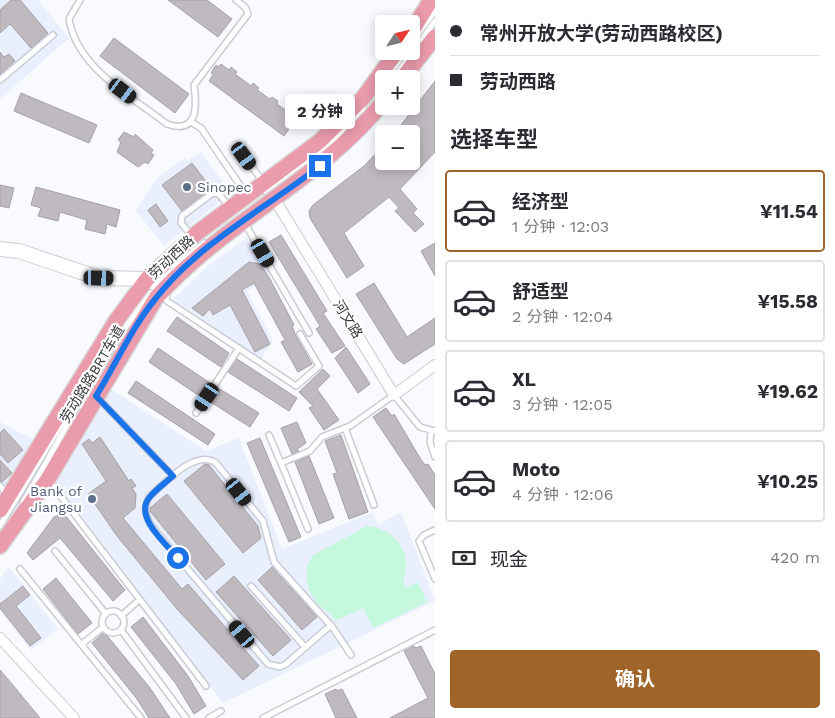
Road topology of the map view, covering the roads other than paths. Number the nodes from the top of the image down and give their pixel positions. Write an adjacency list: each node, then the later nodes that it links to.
1 (80, 0): 17 (lane)
2 (236, 0): 17 (lane)
3 (431, 0): 5 (main road)
4 (435, 11): 7 (lane)
5 (420, 18)
6 (435, 21): 11 (lane)
7 (420, 32)
8 (53, 35): 13 (lane)
9 (435, 37): 12 (main road)
10 (391, 60): 19 (main road, 劳动西路)
11 (400, 70)
12 (409, 70)
13 (0, 80)
14 (375, 101): 26 (lane, 劳动路路BRT车道)
15 (375, 103): 21 (main road, 劳动西路)
16 (375, 104): 26 (lane)
17 (191, 122): 20 (lane)
18 (244, 156): 19 (lane)
19 (263, 183): 20 (main road, 劳动西路)
20 (247, 195): 22 (main road, 劳动西路)
21 (275, 200): 23 (main road, 劳动西路); 31 (street, 河文路)
22 (229, 208): 24 (main road, 劳动西路); 24 (lane)
23 (244, 222): 26 (main road, 劳动西路); 27 (lane)
24 (192, 237): 26 (main road, 劳动西路)
25 (0, 249): 26 (street)
26 (156, 284): 29 (lane); 32 (main road, 劳动西路); 41 (main road, 劳动西路); 44 (lane, 劳动路路BRT车道); 47 (lane)
27 (309, 332)
28 (300, 334): 29 (lane)
29 (239, 348): 33 (lane)
30 (435, 365): 31 (street)
31 (394, 395): 34 (lane); 35 (lane)
32 (96, 396): 39 (lane); 40 (main road, 劳动西路)
33 (196, 413)
34 (345, 428): 38 (lane); 42 (lane)
35 (433, 431): 37 (lane)
36 (269, 435): 38 (lane)
37 (435, 457)
38 (281, 463): 45 (lane)
39 (173, 476): 56 (lane); 62 (lane)
40 (48, 479): 48 (main road, 劳动西路); 53 (lane)
41 (5, 491): 43 (main road, 劳动西路)
42 (374, 505)
43 (0, 510)
44 (0, 526)
45 (308, 529)
46 (435, 530): 51 (lane)
47 (0, 533)
48 (0, 546)
49 (55, 550): 54 (lane)
50 (20, 569): 61 (lane)
51 (435, 579)
52 (251, 586): 62 (lane)
53 (139, 600): 55 (lane); 64 (lane)
54 (106, 614): 55 (lane); 57 (lane)
55 (121, 616): 58 (lane)
56 (331, 625): 62 (lane); 63 (lane)
57 (104, 627): 58 (lane); 61 (lane)
58 (121, 630): 68 (lane)
59 (435, 630): 70 (lane)
60 (0, 638): 66 (street)
61 (82, 644): 67 (lane)
62 (305, 647)
63 (351, 655)
64 (206, 686)
65 (221, 711): 69 (lane)
66 (74, 718)
67 (141, 718)
68 (186, 718)
69 (209, 718)
70 (264, 718)

